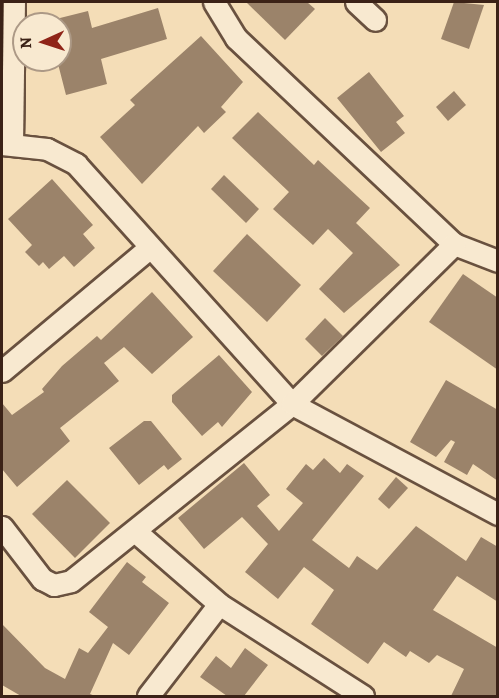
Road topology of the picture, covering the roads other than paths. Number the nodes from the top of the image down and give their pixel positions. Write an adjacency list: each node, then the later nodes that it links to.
1 (14, 2): 5 (street)
2 (214, 2): 6 (street)
3 (356, 2): 4 (street)
4 (375, 20)
5 (7, 144): 7 (street)
6 (454, 244): 8 (street); 10 (street)
7 (149, 248): 9 (street); 10 (street)
8 (498, 261)
9 (2, 371)
10 (292, 404): 11 (street); 13 (street)
11 (498, 514)
12 (2, 526): 13 (street)
13 (136, 532): 14 (street)
14 (219, 604): 15 (street); 16 (street)
15 (148, 696)
16 (363, 696)

